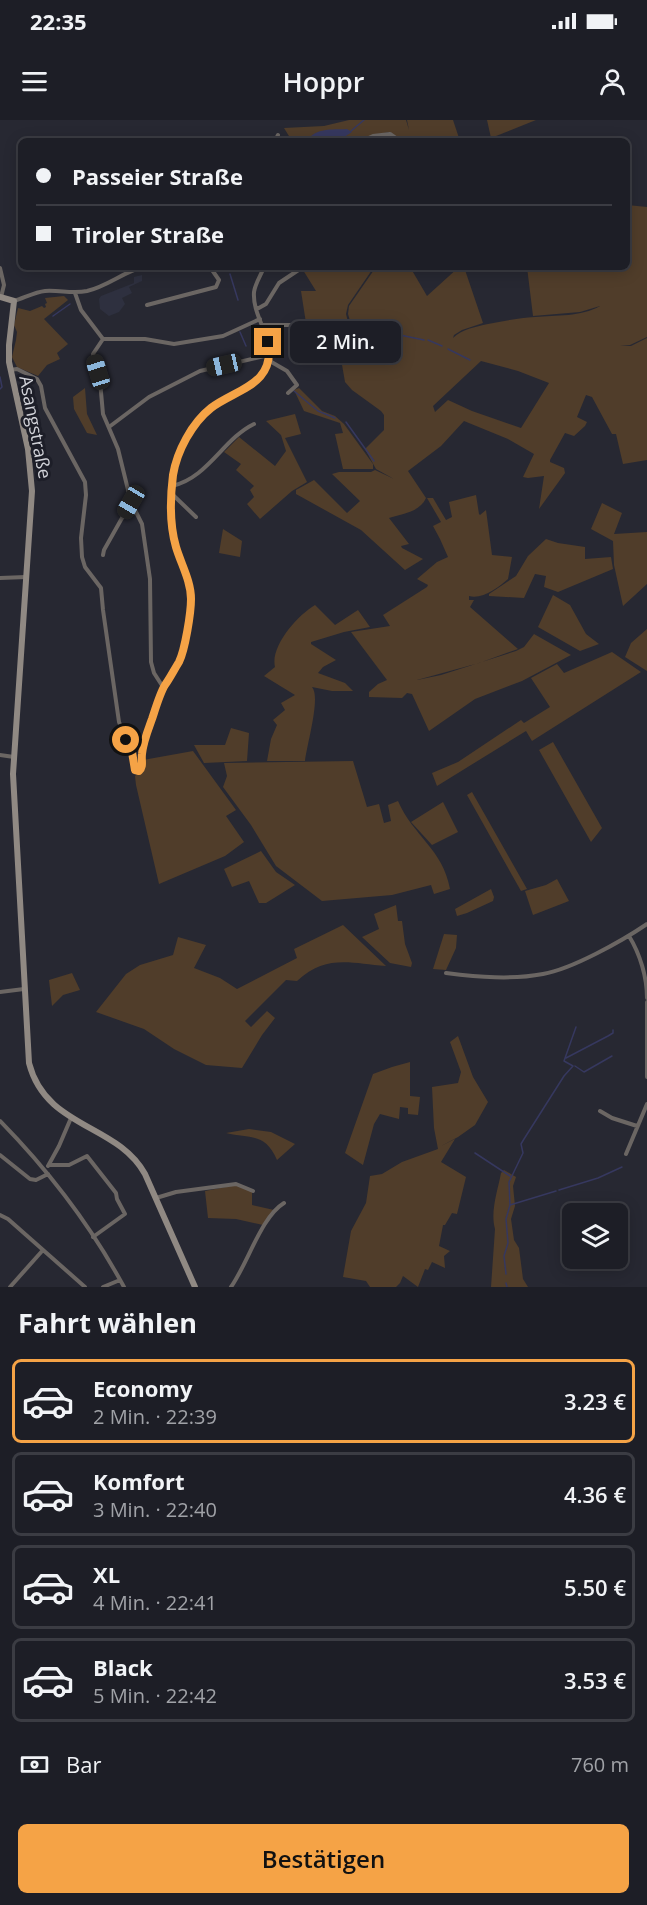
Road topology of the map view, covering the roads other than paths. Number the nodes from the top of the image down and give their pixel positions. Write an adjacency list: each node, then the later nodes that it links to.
1 (278, 135): 2 (street)
2 (276, 138)
3 (369, 138): 4 (street)
4 (396, 138)
5 (0, 268): 11 (street)
6 (131, 270): 10 (street)
7 (212, 270): 13 (street)
8 (263, 270): 14 (street)
9 (298, 270): 14 (street)
10 (75, 293): 12 (street); 18 (street)
11 (0, 297): 12 (street)
12 (14, 301): 21 (street, Asangstraße)
13 (147, 305)
14 (257, 309): 15 (street)
15 (260, 319): 16 (street); 18 (street)
16 (263, 325): 17 (street); 19 (street)
17 (312, 325)
18 (103, 339): 24 (street)
19 (269, 355): 20 (street); 24 (street)
20 (268, 360): 22 (street); 25 (street)
21 (10, 370): 30 (street, Asangstraße); 32 (street)
22 (288, 393)
23 (254, 424): 25 (street)
24 (109, 427): 27 (street)
25 (172, 486): 26 (street)
26 (171, 493): 28 (street); 32 (street)
27 (131, 502): 29 (street); 32 (street)
28 (196, 517)
29 (103, 555)
30 (27, 577): 31 (street); 34 (street, Asangstraße)
31 (0, 578)
32 (163, 687)
33 (0, 754): 34 (street)
34 (14, 757): 38 (street, Asangstraße)
35 (647, 924): 36 (street)
36 (629, 936): 37 (street); 40 (street)
37 (447, 973)
38 (24, 989): 39 (street); 45 (street, Asangstraße)
39 (0, 992)
40 (647, 1000): 41 (street)
41 (647, 1048): 42 (street)
42 (647, 1077)
43 (647, 1104): 47 (street)
44 (600, 1111): 47 (street)
45 (71, 1118): 50 (street); 53 (street, Asangstraße)
46 (0, 1121): 51 (street)
47 (638, 1126): 48 (street)
48 (626, 1154)
49 (0, 1155): 51 (street)
50 (49, 1165): 51 (street); 58 (street)
51 (47, 1173): 58 (street)
52 (254, 1191): 53 (street)
53 (156, 1198): 65 (street, Asangstraße)
54 (284, 1203): 66 (street)
55 (0, 1215): 56 (street)
56 (6, 1217): 57 (street); 59 (street)
57 (0, 1224)
58 (93, 1237): 60 (street)
59 (43, 1250): 61 (street); 62 (street)
60 (120, 1280): 63 (street); 64 (street)
61 (10, 1287)
62 (85, 1287)
63 (103, 1287)
64 (123, 1287)
65 (195, 1287)
66 (231, 1287)

